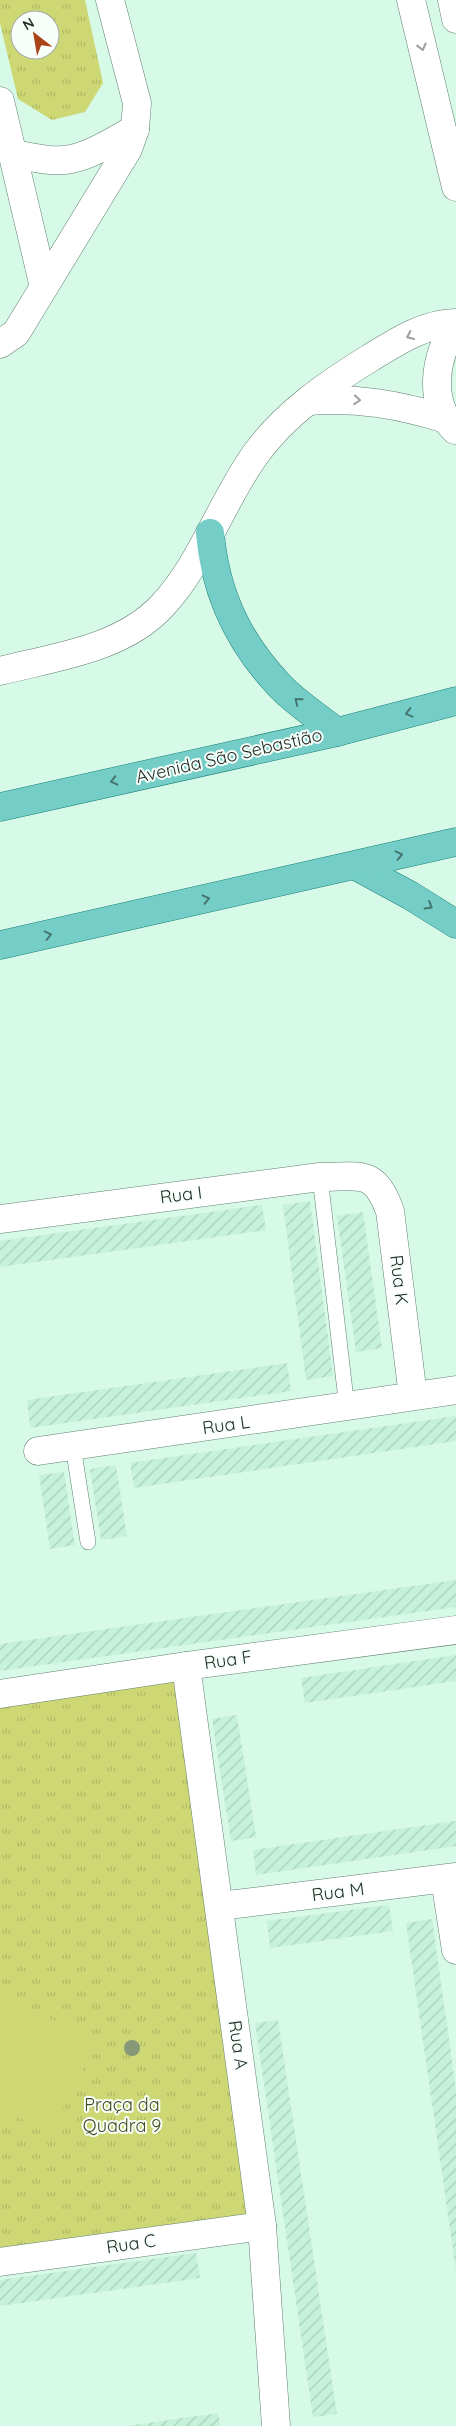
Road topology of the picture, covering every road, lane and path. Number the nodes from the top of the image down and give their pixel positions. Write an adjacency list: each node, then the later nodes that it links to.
1 (110, 0): 6 (street)
2 (411, 0): 8 (street, one-way to 8)
3 (452, 0): 4 (street)
4 (456, 19)
5 (0, 101): 7 (street)
6 (135, 129): 7 (street); 9 (street)
7 (13, 154): 9 (street)
8 (456, 188)
9 (44, 287): 11 (street)
10 (456, 324): 12 (street, one-way to 12); 13 (street)
11 (0, 344)
12 (308, 401): 13 (street, one-way to 13); 14 (street)
13 (451, 425)
14 (210, 533): 15 (street); 17 (main road, one-way to 14)
15 (0, 671)
16 (456, 701): 17 (main road, Avenida São Sebastião, one-way to 17)
17 (337, 732): 18 (main road, Avenida São Sebastião, one-way to 18)
18 (0, 807)
19 (456, 842): 20 (main road, one-way to 19)
20 (356, 866): 21 (main road, one-way to 21); 22 (main road, one-way to 20)
21 (456, 924)
22 (0, 946)
23 (320, 1177): 24 (street, Rua I); 25 (street, Rua I); 28 (lane)
24 (362, 1177): 27 (street, Rua K)
25 (0, 1219)
26 (456, 1390): 27 (street, Rua L)
27 (413, 1396): 28 (street, Rua L)
28 (347, 1408): 29 (street, Rua L)
29 (73, 1446): 30 (street, Rua L); 31 (lane)
30 (38, 1451)
31 (88, 1542)
32 (456, 1630): 33 (street, Rua F)
33 (186, 1666): 34 (street, Rua F); 36 (street, Rua A)
34 (0, 1694)
35 (450, 1878): 36 (street, Rua M); 37 (street)
36 (220, 1906): 38 (street, Rua A)
37 (456, 1950)
38 (262, 2226): 39 (street, Rua C); 40 (street, Rua A)
39 (0, 2262)
40 (276, 2426)

